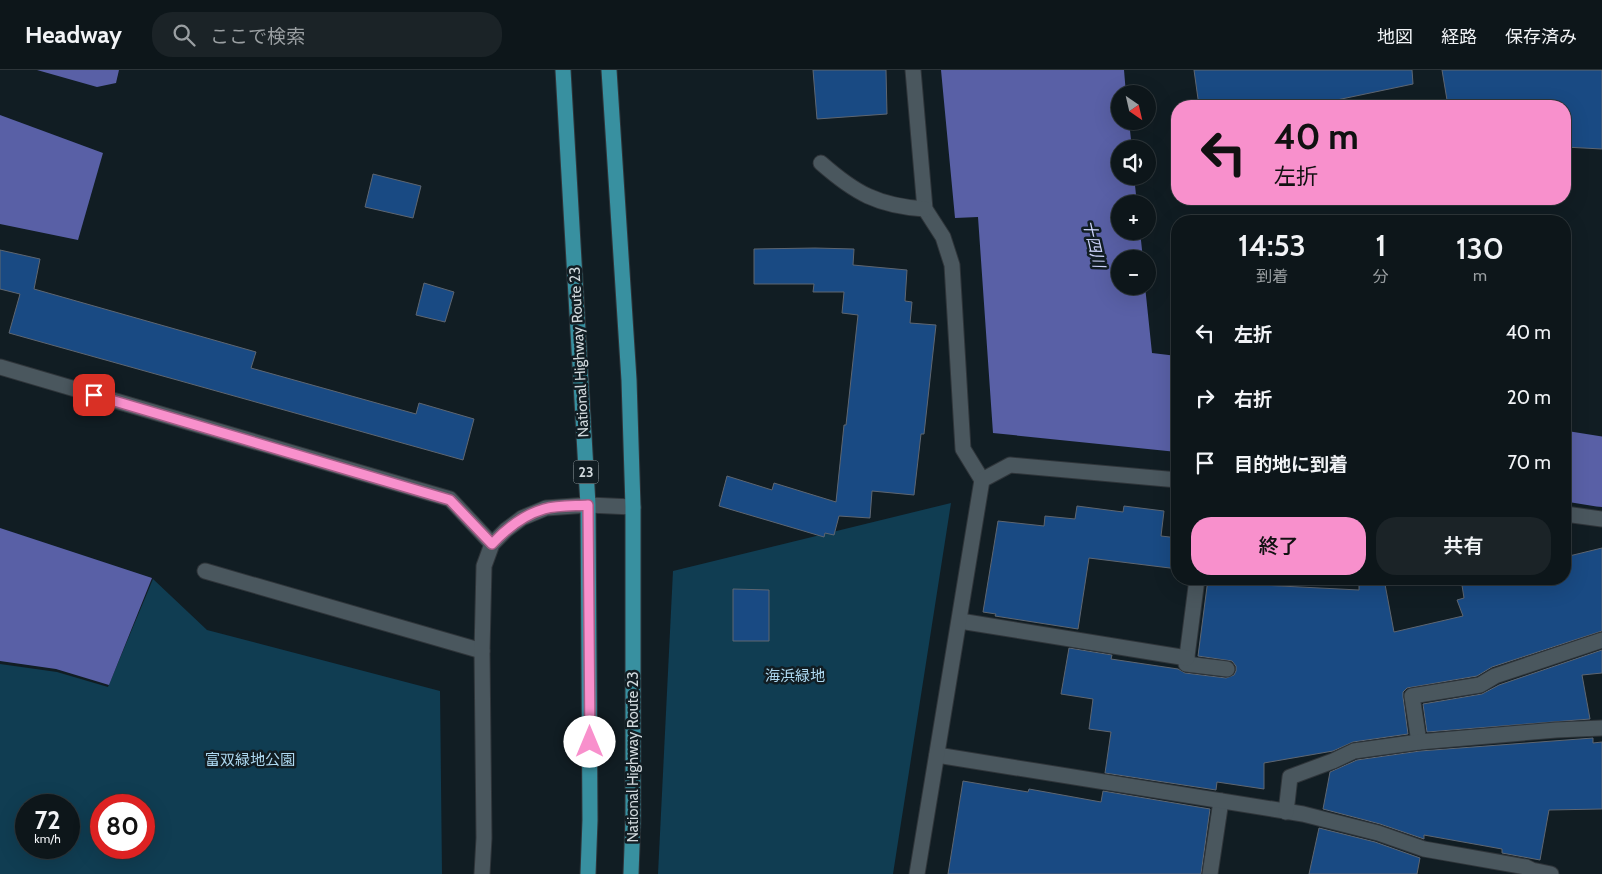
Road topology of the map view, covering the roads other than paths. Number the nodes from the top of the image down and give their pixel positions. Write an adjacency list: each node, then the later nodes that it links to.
1 (563, 70): 9 (highway, National Highway Route 23 / 23)
2 (609, 70): 10 (highway, National Highway Route 23)
3 (914, 70): 5 (street)
4 (821, 162): 5 (street)
5 (925, 209): 8 (street)
6 (0, 367): 13 (street)
7 (1171, 479): 8 (street)
8 (982, 480): 16 (street)
9 (588, 505): 10 (street); 13 (street); 27 (highway, National Highway Route 23 / 23)
10 (633, 507): 28 (highway, National Highway Route 23)
11 (1571, 515): 12 (street)
12 (1602, 518)
13 (492, 544): 18 (street)
14 (204, 571): 18 (street)
15 (1196, 585): 19 (street)
16 (960, 621): 19 (street); 23 (street)
17 (1602, 640): 22 (street)
18 (482, 651): 26 (street)
19 (1187, 658): 20 (street)
20 (1227, 669)
21 (1602, 728): 22 (street)
22 (1419, 742): 25 (street)
23 (937, 755): 24 (street); 29 (street)
24 (1221, 801): 25 (street); 30 (street)
25 (1286, 812): 31 (street)
26 (482, 874)
27 (588, 874)
28 (631, 874)
29 (917, 874)
30 (1210, 874)
31 (1551, 874)

